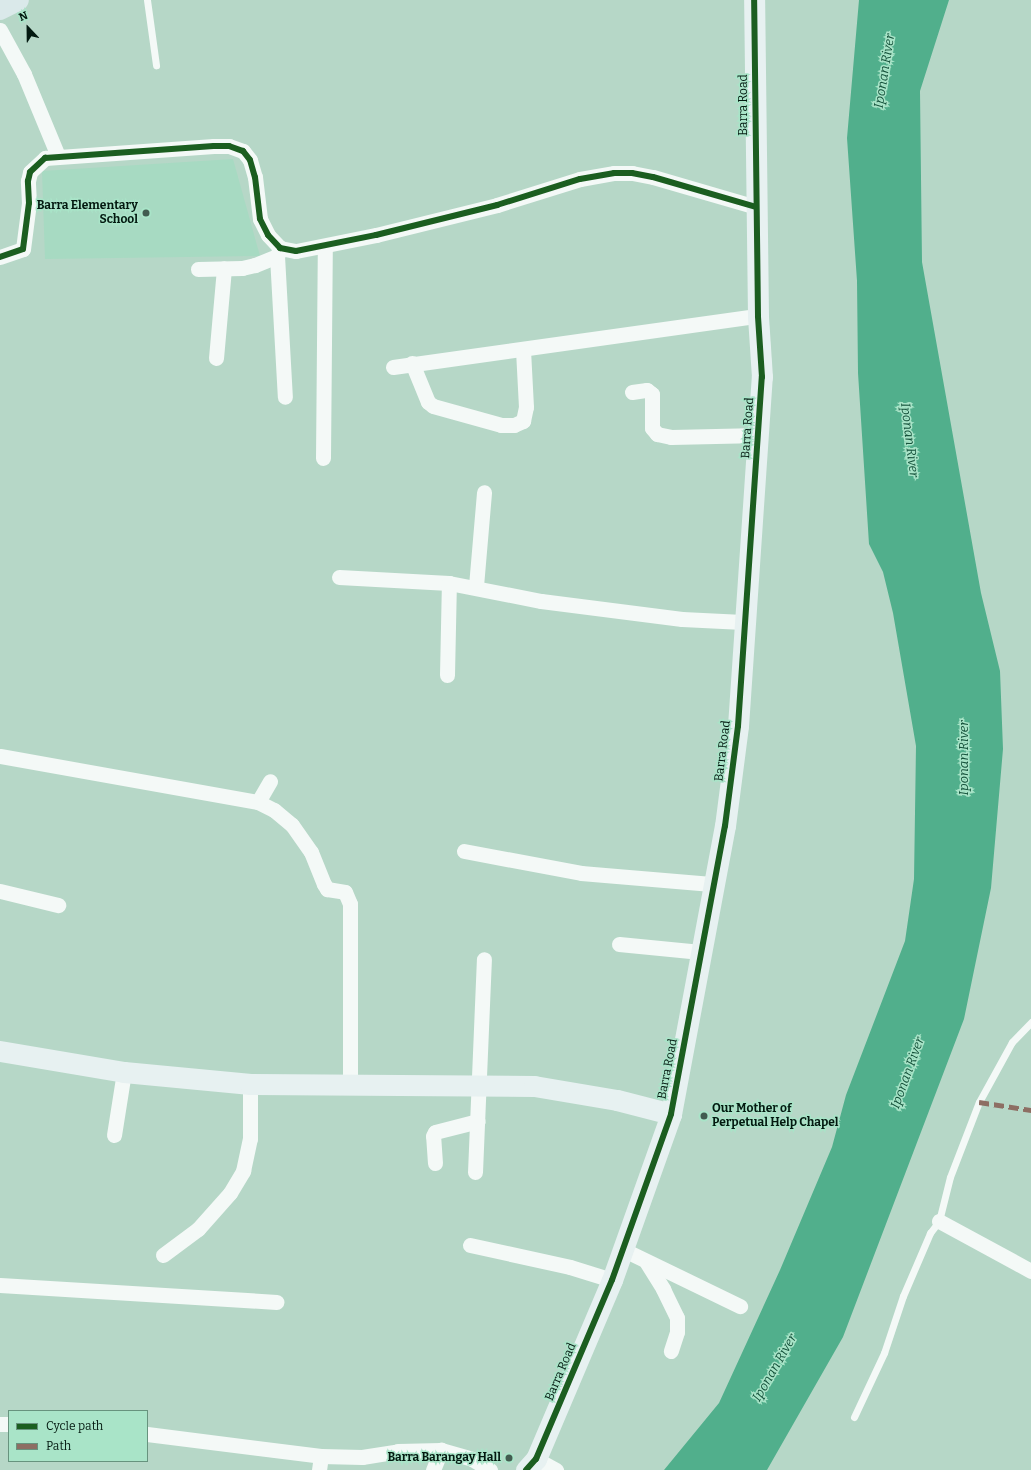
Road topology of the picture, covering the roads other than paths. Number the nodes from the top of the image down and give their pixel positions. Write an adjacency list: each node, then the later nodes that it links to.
1 (18, 0): 4 (main road)
2 (147, 0): 6 (lane)
3 (754, 0): 8 (street, Barra Road)
4 (0, 9)
5 (0, 30): 7 (street)
6 (156, 65)
7 (58, 156): 10 (street); 11 (street)
8 (756, 207): 9 (street); 14 (street, Barra Road)
9 (325, 246): 10 (street); 22 (street)
10 (278, 252): 12 (street); 20 (street)
11 (0, 257)
12 (224, 268): 13 (street); 16 (street)
13 (198, 269)
14 (758, 316): 15 (street); 21 (street, Barra Road)
15 (523, 349): 17 (street); 17 (street)
16 (216, 358)
17 (412, 363): 18 (street)
18 (393, 367)
19 (632, 392): 21 (street)
20 (285, 397)
21 (760, 435): 27 (street, Barra Road)
22 (323, 458)
23 (484, 492): 26 (street)
24 (339, 577): 25 (street)
25 (449, 583): 26 (street); 28 (street)
26 (476, 586): 27 (street)
27 (743, 622): 33 (street, Barra Road)
28 (447, 675)
29 (0, 756): 31 (street)
30 (270, 781): 31 (street)
31 (258, 802): 44 (street)
32 (464, 851): 33 (street)
33 (712, 884): 37 (street, Barra Road)
34 (0, 891): 35 (street)
35 (58, 905)
36 (619, 944): 37 (street)
37 (701, 952): 45 (street, Barra Road)
38 (484, 959): 43 (street)
39 (1031, 1022): 50 (lane)
40 (0, 1051): 41 (street)
41 (124, 1072): 42 (street); 47 (street)
42 (250, 1084): 44 (street); 53 (street)
43 (481, 1084): 44 (street); 45 (street); 46 (street)
44 (350, 1085)
45 (671, 1114): 52 (street, Barra Road)
46 (478, 1121): 48 (street); 49 (street)
47 (114, 1135)
48 (435, 1163)
49 (475, 1172)
50 (939, 1221): 55 (street); 61 (lane)
51 (470, 1245): 56 (street)
52 (624, 1250): 54 (street); 56 (street, Barra Road)
53 (163, 1255)
54 (647, 1264): 59 (street); 60 (street)
55 (1031, 1271)
56 (612, 1280): 65 (street, Barra Road)
57 (0, 1285): 58 (street)
58 (276, 1302)
59 (740, 1306)
60 (671, 1351)
61 (854, 1417)
62 (148, 1434): 64 (street)
63 (440, 1450): 64 (street); 66 (street); 67 (street)
64 (320, 1463)
65 (531, 1464): 68 (street)
66 (433, 1470)
67 (490, 1470)
68 (556, 1470)

